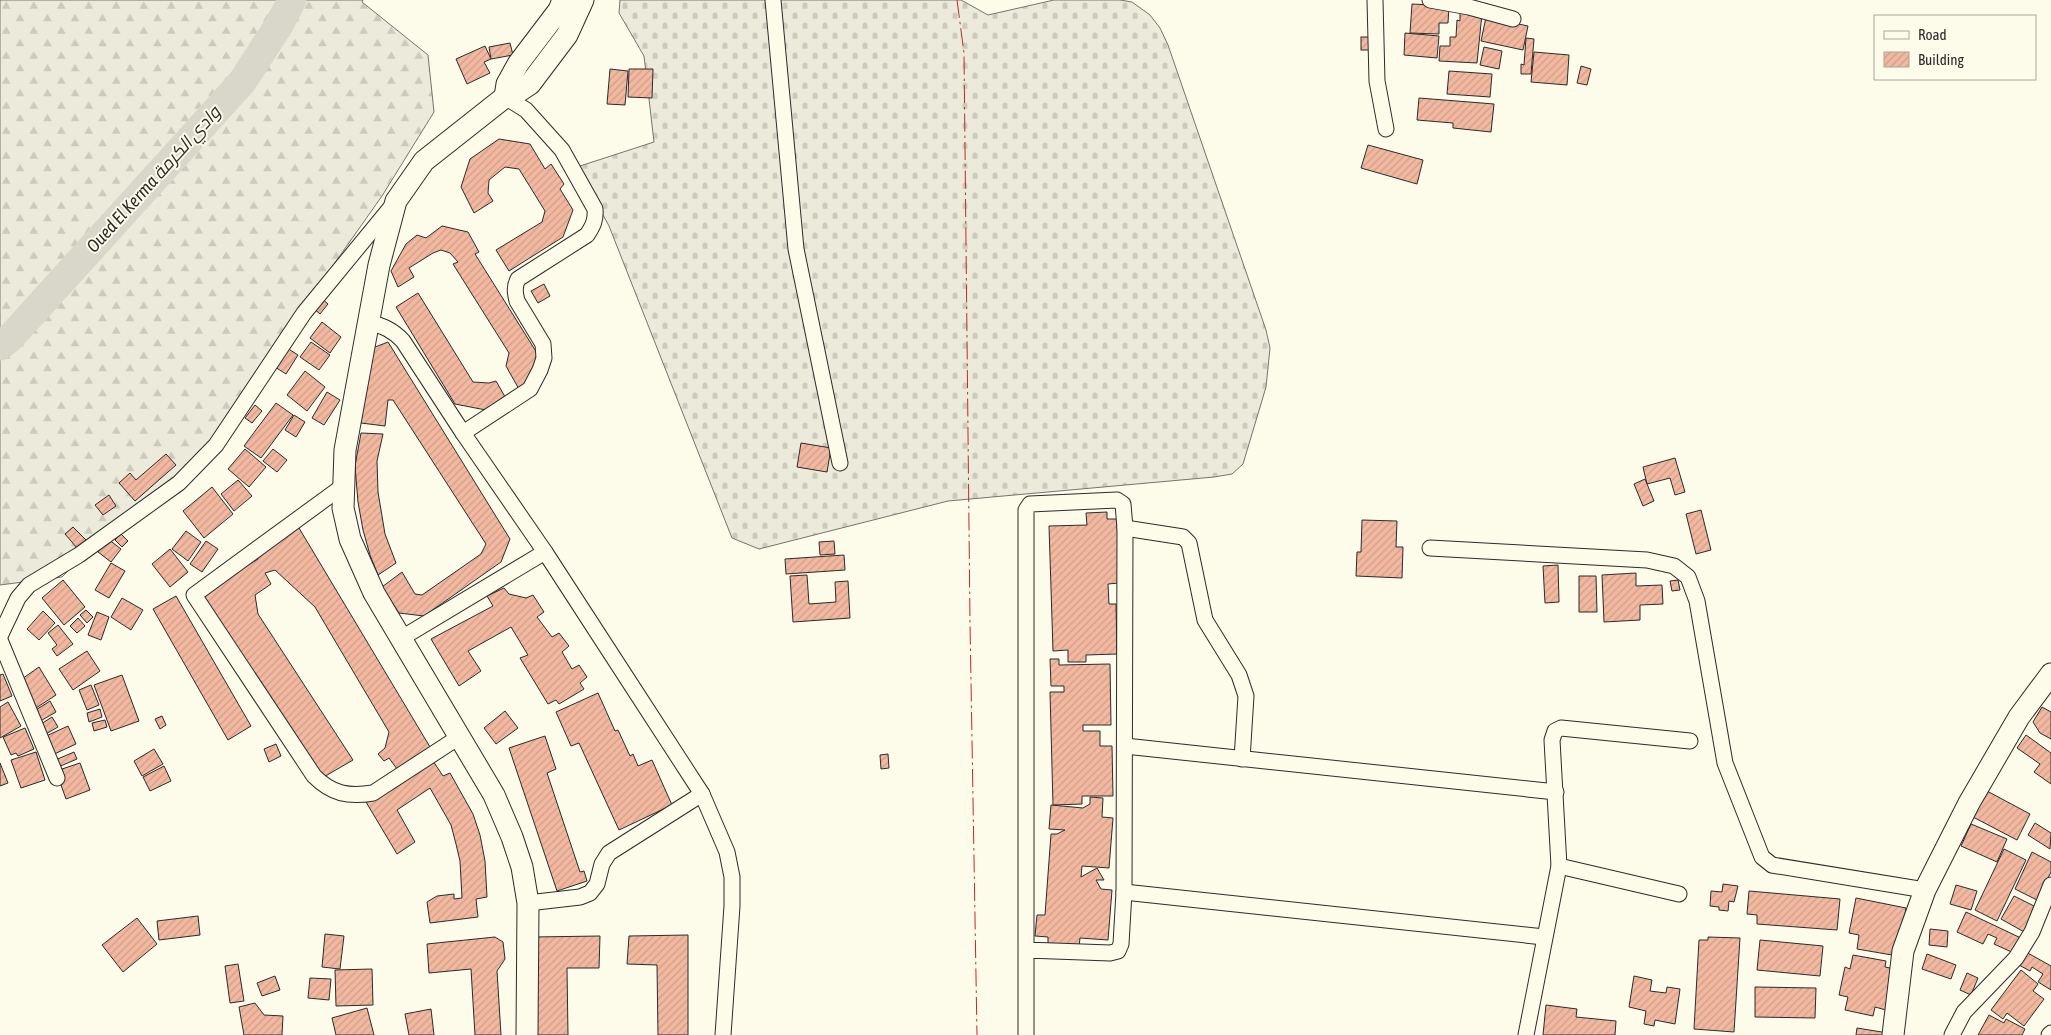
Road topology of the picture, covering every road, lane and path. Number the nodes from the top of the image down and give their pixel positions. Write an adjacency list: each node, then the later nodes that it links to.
1 (563, 0): 7 (street)
2 (583, 0): 7 (street)
3 (773, 0): 12 (street)
4 (1375, 0): 8 (street)
5 (1430, 0): 6 (street)
6 (1513, 19)
7 (505, 97): 9 (street); 11 (street)
8 (1386, 129)
9 (396, 201): 10 (street); 17 (street)
10 (369, 322): 11 (street); 13 (street)
11 (463, 432): 16 (street)
12 (840, 463)
13 (343, 486): 18 (street); 20 (street)
14 (1125, 528): 22 (street); 23 (street); 34 (street)
15 (1430, 548): 29 (street)
16 (545, 552): 18 (street); 26 (street)
17 (0, 638): 24 (street)
18 (400, 639): 20 (street)
19 (2051, 674): 29 (street)
20 (459, 737): 32 (street)
21 (1690, 741): 25 (street)
22 (1125, 746): 23 (street); 30 (street)
23 (1242, 759): 25 (street)
24 (57, 778)
25 (1556, 792): 27 (street)
26 (702, 794): 32 (street); 36 (street)
27 (1559, 866): 31 (street); 33 (street)
28 (2051, 885): 40 (street)
29 (1925, 890): 39 (street)
30 (1124, 892): 33 (street); 34 (street)
31 (1679, 894)
32 (528, 903): 35 (street)
33 (1544, 937): 38 (street)
34 (1026, 950): 37 (street)
35 (527, 1035)
36 (723, 1035)
37 (1026, 1035)
38 (1526, 1035)
39 (1893, 1035)
40 (1952, 1035)

